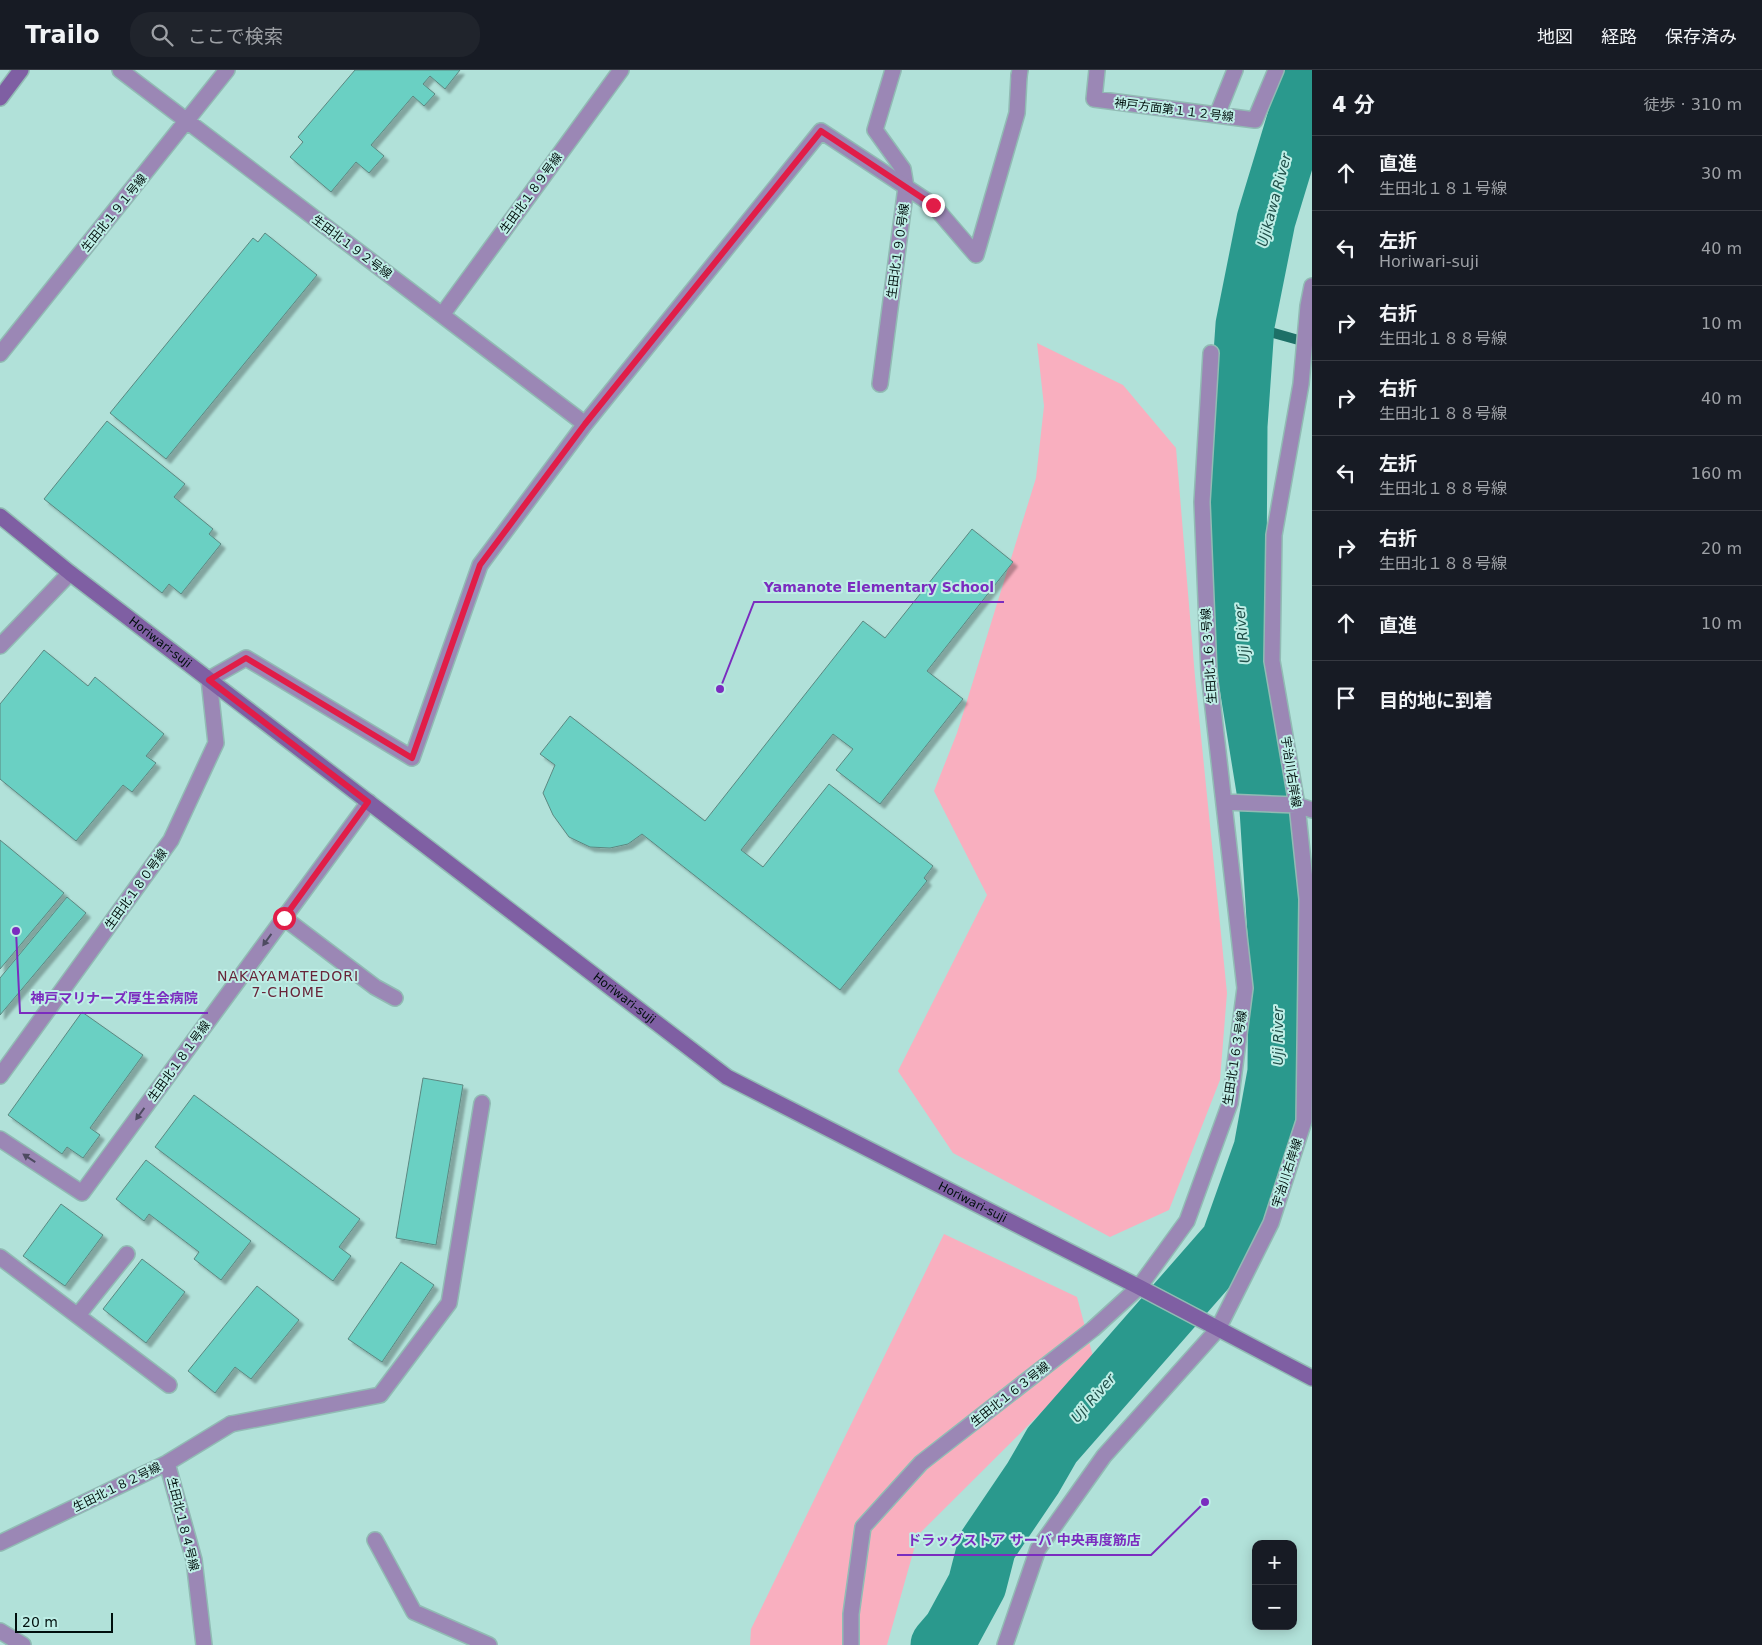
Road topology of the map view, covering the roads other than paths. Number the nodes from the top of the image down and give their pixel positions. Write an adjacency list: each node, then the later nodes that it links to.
1 (120, 70): 12 (street, 生田北１９２号線)
2 (227, 70): 12 (street, 生田北１９１号線)
3 (621, 70): 15 (street, 生田北１８９号線)
4 (893, 70): 13 (street, 生田北１９０号線)
5 (1097, 70): 11 (street, 神戸方面第１１２号線)
6 (1235, 70): 11 (street)
7 (1276, 70): 11 (street, 神戸方面第１１２号線)
8 (16, 72): 10 (street)
9 (1020, 73): 13 (street)
10 (0, 98)
11 (1217, 115)
12 (188, 122): 15 (street, 生田北１９２号線); 17 (street, 生田北１９１号線)
13 (906, 187): 18 (street, 生田北１９０号線); 19 (street)
14 (1312, 286): 26 (street, 宇治川右岸線)
15 (442, 315): 19 (street, 生田北１９２号線)
16 (1211, 353): 25 (street, 生田北１６３号線)
17 (0, 354)
18 (880, 384)
19 (585, 424): 23 (street)
20 (0, 516): 21 (street, Horiwari-suji)
21 (70, 572): 22 (street); 23 (street, Horiwari-suji)
22 (0, 646)
23 (209, 680): 24 (street, Horiwari-suji); 30 (street, 生田北１８０号線)
24 (368, 802): 28 (street, 生田北１８１号線); 36 (street, Horiwari-suji)
25 (1225, 802): 26 (street); 36 (street, 生田北１６３号線)
26 (1295, 805): 27 (street); 31 (street, 宇治川右岸線)
27 (1312, 810)
28 (284, 918): 29 (street); 33 (street, 生田北１８１号線, one-way to 33)
29 (396, 998)
30 (0, 1076)
31 (1308, 1089): 38 (street, 宇治川右岸線)
32 (482, 1103): 41 (street, 生田北１８２号線)
33 (0, 1139)
34 (128, 1254): 37 (street)
35 (0, 1257): 37 (street)
36 (1139, 1287): 38 (street, Horiwari-suji); 48 (street, 生田北１６３号線)
37 (78, 1316): 40 (street)
38 (1218, 1329): 39 (street, Horiwari-suji); 49 (street, 宇治川右岸線)
39 (1312, 1378)
40 (169, 1385)
41 (167, 1463): 43 (street, 生田北１８２号線); 46 (street, 生田北１８４号線)
42 (375, 1540): 47 (street)
43 (0, 1543)
44 (0, 1631): 45 (street)
45 (23, 1645)
46 (204, 1645)
47 (489, 1645)
48 (851, 1645)
49 (1005, 1645)

